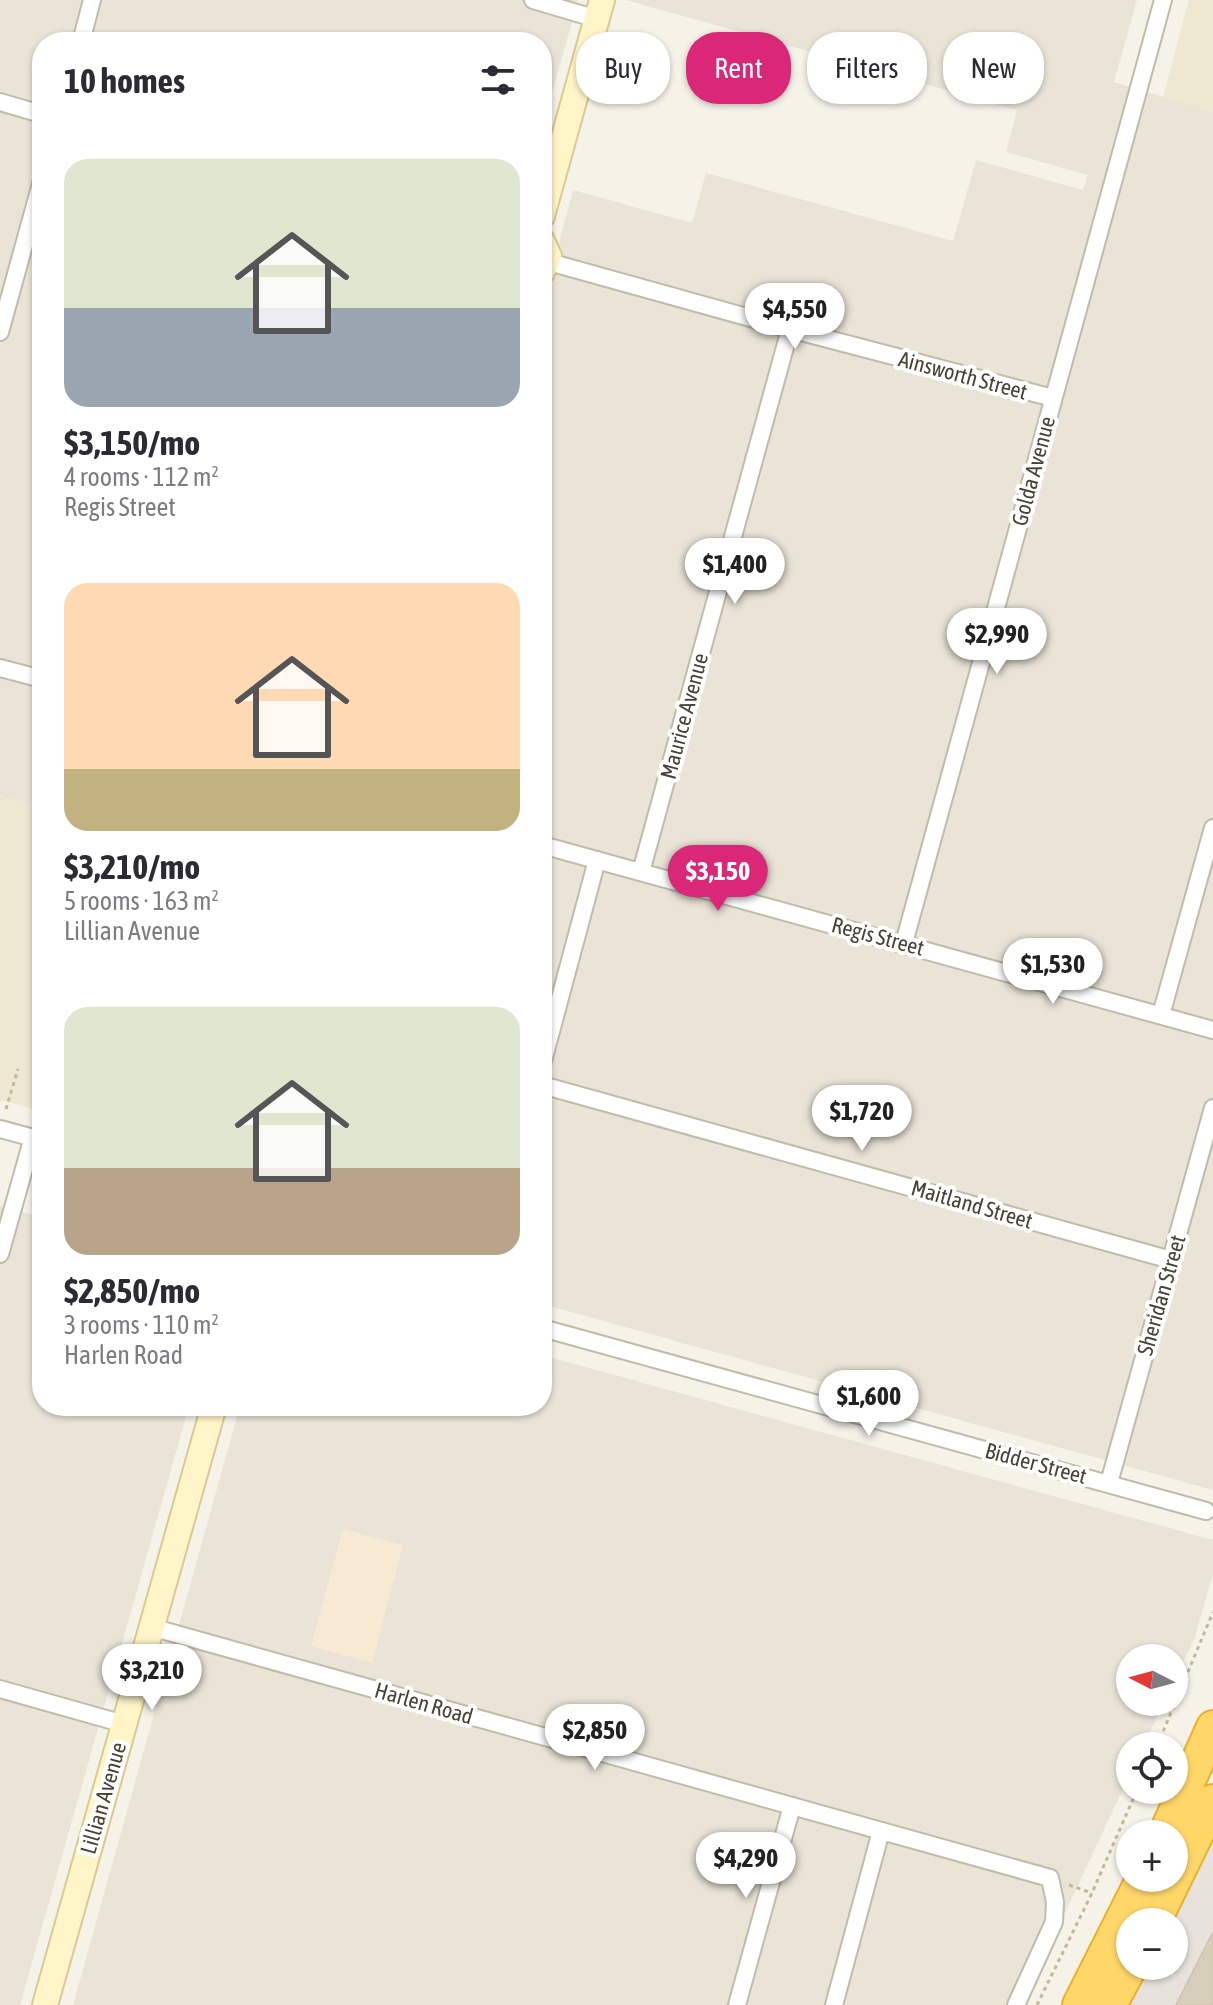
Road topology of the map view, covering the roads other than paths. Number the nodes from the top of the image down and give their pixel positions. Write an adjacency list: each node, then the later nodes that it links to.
1 (92, 0): 5 (street)
2 (533, 0): 4 (street)
3 (1163, 0): 13 (street, Golda Avenue)
4 (600, 10): 8 (street)
5 (84, 32)
6 (0, 102): 7 (street)
7 (32, 110)
8 (552, 180)
9 (32, 216): 12 (street)
10 (552, 260): 11 (street, Ainsworth Street)
11 (790, 329): 13 (street, Ainsworth Street); 19 (street, Maurice Avenue)
12 (0, 332)
13 (1053, 398): 20 (street, Golda Avenue)
14 (0, 668): 15 (street)
15 (32, 676)
16 (1213, 828): 21 (street)
17 (552, 848): 18 (street, Regis Street)
18 (597, 860): 19 (street, Regis Street); 22 (street)
19 (641, 872): 20 (street, Regis Street)
20 (904, 943): 21 (street, Regis Street)
21 (1161, 1015): 23 (street, Regis Street)
22 (552, 1028)
23 (1213, 1030)
24 (552, 1088): 30 (street, Maitland Street)
25 (1213, 1108): 30 (street, Sheridan Street)
26 (0, 1129): 27 (street)
27 (32, 1138)
28 (32, 1155): 29 (street)
29 (0, 1254)
30 (1171, 1260): 33 (street, Sheridan Street)
31 (552, 1331): 33 (street, Bidder Street)
32 (211, 1416): 35 (street, Lillian Avenue)
33 (1109, 1483): 34 (street, Bidder Street)
34 (1206, 1511)
35 (151, 1627): 37 (street, Lillian Avenue); 40 (street, Harlen Road)
36 (0, 1689): 37 (street)
37 (124, 1724): 46 (street, Lillian Avenue)
38 (1213, 1727): 41 (highway)
39 (1213, 1801): 44 (highway)
40 (792, 1806): 42 (street, Harlen Road); 47 (street)
41 (1171, 1820)
42 (881, 1831): 48 (street); 49 (street, Harlen Road)
43 (1136, 1892): 50 (highway)
44 (1161, 1908)
45 (1123, 1980): 51 (highway)
46 (45, 2005)
47 (737, 2005)
48 (834, 2005)
49 (1016, 2005)
50 (1079, 2005)
51 (1110, 2005)

